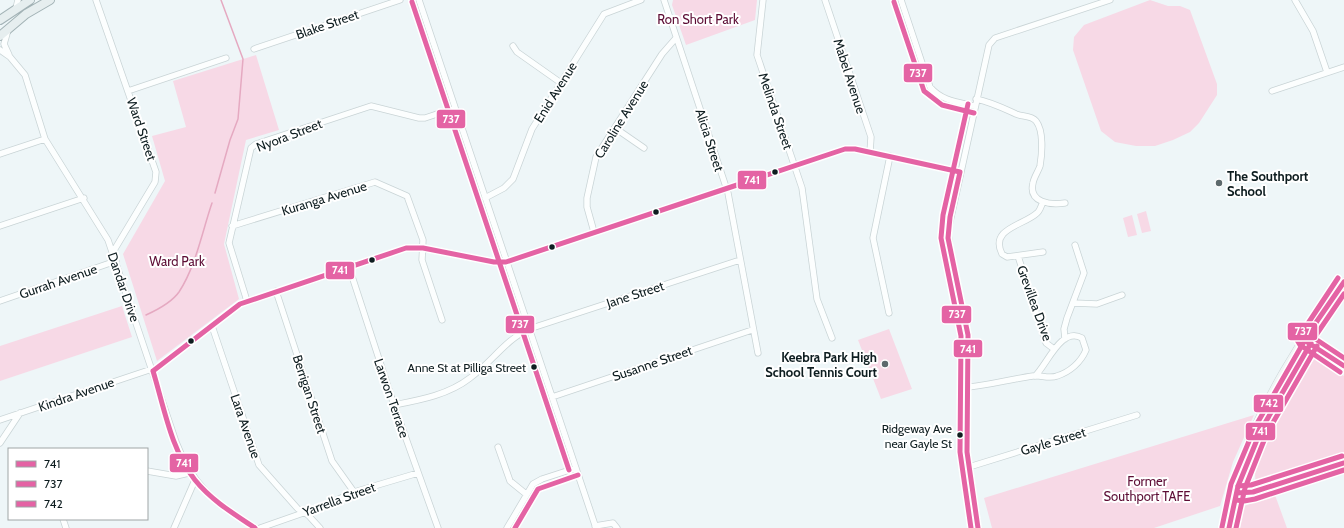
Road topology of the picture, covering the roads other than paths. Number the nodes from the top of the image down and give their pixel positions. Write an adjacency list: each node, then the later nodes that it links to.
1 (30, 0): 13 (main road)
2 (50, 0): 15 (main road)
3 (96, 0): 25 (street, Ward Street)
4 (400, 0): 18 (street, Blake Street)
5 (419, 0): 29 (street)
6 (641, 0): 24 (street, Enid Avenue)
7 (664, 0): 16 (street, Alicia Street)
8 (763, 0): 36 (street, Melinda Street)
9 (825, 0): 33 (street, Mabel Avenue)
10 (900, 0): 28 (street)
11 (1110, 0): 27 (street)
12 (1295, 0): 23 (street)
13 (17, 4): 14 (main road)
14 (0, 20)
15 (3, 32): 20 (street, Dandar Drive)
16 (676, 38): 30 (street, Caroline Avenue); 38 (street, Alicia Street)
17 (512, 46): 24 (street)
18 (254, 49)
19 (0, 50): 20 (street, Dandar Drive)
20 (10, 57): 31 (street, Dandar Drive)
21 (226, 58): 25 (street)
22 (1344, 67): 23 (street)
23 (1327, 72): 26 (street)
24 (561, 83): 40 (street, Enid Avenue)
25 (128, 91): 48 (street, Ward Street)
26 (1272, 91)
27 (976, 99): 28 (street); 41 (street)
28 (975, 106): 37 (street)
29 (455, 108): 40 (street); 44 (street, Nyora Street)
30 (615, 128): 32 (street); 45 (street, Caroline Avenue)
31 (45, 139): 34 (street); 39 (street, Dandar Drive)
32 (644, 148)
33 (870, 152): 35 (street); 36 (street)
34 (0, 154)
35 (890, 156): 37 (street); 62 (street)
36 (795, 165): 38 (street); 67 (street, Melinda Street)
37 (960, 172): 73 (street)
38 (726, 188): 45 (street); 51 (street, Alicia Street)
39 (84, 198): 43 (street); 48 (street, Dandar Drive)
40 (485, 198): 53 (street)
41 (1043, 202): 42 (street); 50 (street, Grevillea Drive)
42 (1065, 203)
43 (0, 226)
44 (232, 226): 47 (street, Kuranga Avenue); 60 (street, Nyora Street)
45 (594, 232): 53 (street)
46 (1075, 245): 61 (street)
47 (422, 248): 53 (street, Kindra Avenue); 54 (street, Kindra Avenue); 63 (street, Kuranga Avenue)
48 (113, 252): 52 (street, Dandar Drive)
49 (1043, 252): 50 (street, Grevillea Drive)
50 (1018, 256): 69 (street, Grevillea Drive)
51 (740, 260): 65 (street, Jane Street); 66 (street, Alicia Street)
52 (116, 261): 59 (street, Gurrah Avenue); 71 (street, Dandar Drive)
53 (506, 262): 65 (street)
54 (349, 267): 56 (street, Kindra Avenue); 75 (street, Larwon Terrace)
55 (1344, 282): 88 (main road)
56 (276, 291): 60 (street, Kindra Avenue); 89 (street, Berrigan Street)
57 (1344, 294): 88 (main road)
58 (1122, 295): 61 (street)
59 (0, 301)
60 (246, 301): 64 (street, Kindra Avenue)
61 (1074, 303): 68 (street)
62 (890, 312)
63 (442, 320)
64 (212, 326): 71 (street, Kindra Avenue); 91 (street, Lara Avenue)
65 (529, 329): 74 (street); 75 (street, Jane Street)
66 (752, 330): 70 (street, Alicia Street); 74 (street, Susanne Street)
67 (832, 338)
68 (1065, 339): 69 (street); 72 (street)
69 (1054, 349): 72 (street)
70 (758, 353)
71 (152, 370): 76 (street, Kindra Avenue); 85 (street, Dandar Drive)
72 (1035, 376): 73 (street)
73 (969, 387): 82 (street)
74 (552, 397): 83 (street)
75 (394, 405): 86 (street, Larwon Terrace)
76 (20, 413): 78 (street, Kindra Avenue); 79 (street)
77 (1137, 415): 82 (street, Gayle Street)
78 (0, 420)
79 (0, 443)
80 (498, 447): 90 (street)
81 (1344, 463): 88 (street)
82 (969, 467): 100 (street)
83 (576, 468): 90 (street); 92 (street)
84 (148, 471): 85 (street)
85 (189, 473): 87 (street, Dandar Drive)
86 (418, 473): 89 (street, Yarrella Street); 97 (street, Larwon Terrace)
87 (195, 480): 93 (street); 94 (street, Dandar Drive)
88 (1237, 489): 101 (main road)
89 (354, 492): 91 (street, Yarrella Street)
90 (526, 494): 98 (street)
91 (304, 512): 95 (street, Yarrella Street); 96 (street, Lara Avenue)
92 (596, 527): 99 (street)
93 (174, 528)
94 (255, 528)
95 (260, 528)
96 (320, 528)
97 (438, 528)
98 (507, 528)
99 (617, 528)
100 (978, 528)
101 (1229, 528)

